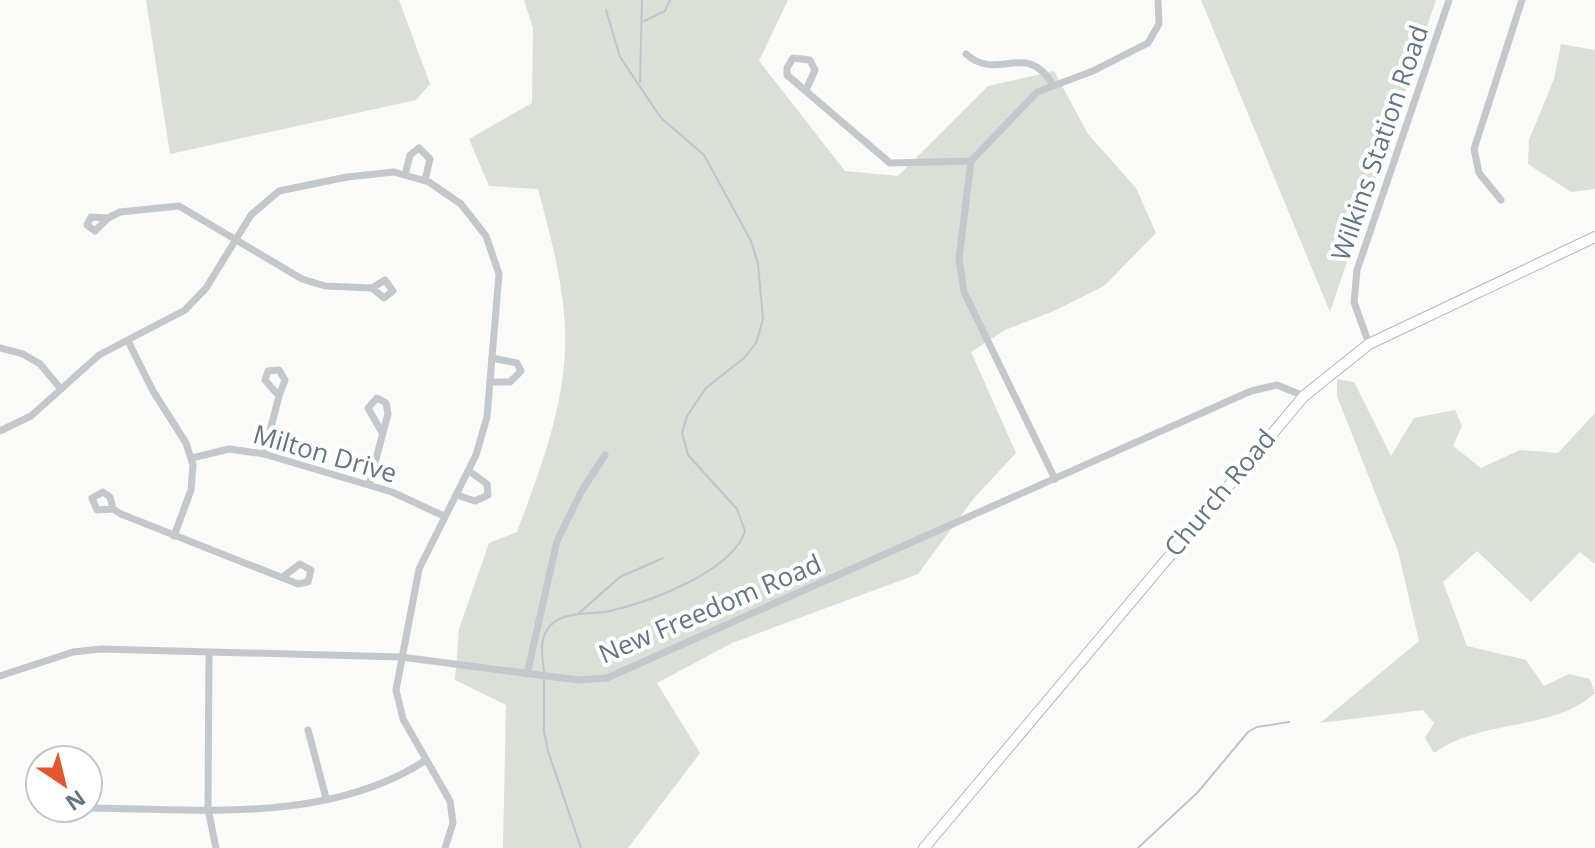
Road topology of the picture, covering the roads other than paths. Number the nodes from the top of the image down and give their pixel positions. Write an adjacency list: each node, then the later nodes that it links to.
1 (1158, 0): 5 (street)
2 (1449, 0): 16 (street, Wilkins Station Road)
3 (1522, 0): 10 (street)
4 (966, 54): 5 (street)
5 (1053, 85): 7 (street)
6 (806, 90): 6 (street); 7 (street)
7 (971, 161): 29 (street)
8 (405, 175): 9 (street); 9 (street); 13 (street)
9 (425, 180): 18 (street)
10 (1501, 200)
11 (108, 218): 13 (street)
12 (1595, 237): 16 (main road, Church Road)
13 (238, 239): 14 (street); 15 (street)
14 (372, 288)
15 (128, 341): 20 (street); 27 (street)
16 (1369, 344): 22 (main road, Church Road)
17 (2, 352): 20 (street)
18 (492, 358): 19 (street); 19 (street)
19 (490, 382): 28 (street)
20 (61, 389): 23 (street)
21 (279, 396): 25 (street)
22 (1304, 396): 29 (street, New Freedom Road); 47 (main road, Church Road)
23 (0, 431)
24 (381, 431): 30 (street)
25 (264, 454): 27 (street, Milton Drive); 30 (street, Milton Drive)
26 (605, 455): 38 (street)
27 (192, 458): 34 (street)
28 (469, 471): 31 (street); 31 (street)
29 (1055, 479): 38 (street, New Freedom Road)
30 (369, 485): 33 (street, Milton Drive)
31 (457, 495): 33 (street)
32 (113, 509): 34 (street)
33 (444, 516): 37 (street)
34 (174, 536): 35 (street)
35 (284, 576)
36 (209, 654): 37 (street, New Freedom Road); 39 (street, New Freedom Road); 44 (street)
37 (401, 657): 38 (street, New Freedom Road); 41 (street)
38 (530, 674)
39 (0, 676)
40 (308, 730): 42 (street)
41 (426, 760): 42 (street); 46 (street)
42 (326, 798): 44 (street)
43 (104, 808): 44 (street)
44 (208, 809): 45 (street)
45 (216, 848)
46 (445, 848)
47 (924, 848)

